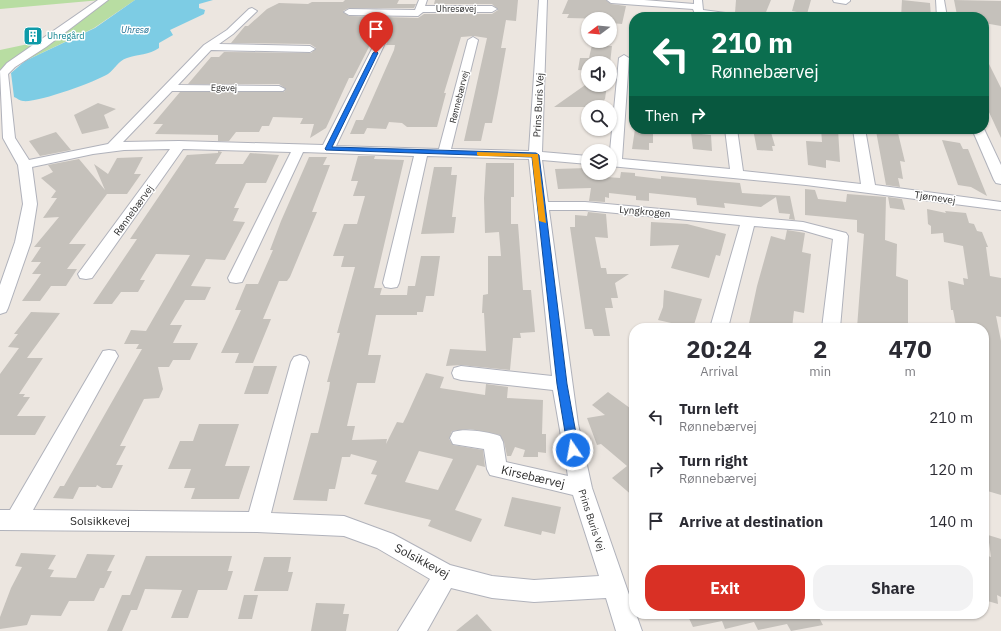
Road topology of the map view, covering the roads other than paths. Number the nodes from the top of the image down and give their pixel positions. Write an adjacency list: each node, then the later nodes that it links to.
1 (104, 0): 31 (street)
2 (543, 0): 28 (street, Prins Buris Vej)
3 (611, 0): 5 (street)
4 (940, 0): 10 (street)
5 (698, 3)
6 (421, 4): 7 (street, Uhresøvej); 9 (street, Uhresøvej)
7 (492, 9)
8 (252, 11): 13 (street)
9 (349, 12)
10 (941, 12)
11 (382, 39): 25 (street)
12 (473, 40): 27 (street, Rønnebærvej)
13 (208, 47): 14 (street); 16 (street)
14 (310, 49)
15 (624, 58): 21 (street, Tjørnevej)
16 (169, 88): 17 (street, Egevej); 23 (street)
17 (279, 89)
18 (732, 134): 32 (street)
19 (860, 134): 34 (street)
20 (980, 134): 33 (street)
21 (615, 144)
22 (179, 145): 23 (street); 24 (street); 38 (street, Rønnebærvej)
23 (112, 148): 31 (street)
24 (299, 148): 25 (street); 39 (street)
25 (328, 149): 26 (street)
26 (421, 152): 27 (street); 40 (street)
27 (444, 153): 28 (street)
28 (536, 155): 29 (street); 35 (street, Prins Buris Vej)
29 (581, 159)
30 (617, 162): 32 (street, Tjørnevej)
31 (25, 165): 41 (street)
32 (737, 173): 34 (street, Tjørnevej)
33 (1001, 180)
34 (869, 188): 36 (street, Tjørnevej)
35 (541, 206): 37 (street, Lyngkrogen); 47 (street, Prins Buris Vej)
36 (1001, 206)
37 (748, 221): 42 (street); 43 (street, Lyngkrogen)
38 (86, 274)
39 (236, 278)
40 (391, 282)
41 (0, 308)
42 (720, 323)
43 (832, 323)
44 (109, 356): 50 (street, Solsikkevej)
45 (300, 362): 51 (street)
46 (461, 373): 47 (street)
47 (562, 384): 49 (street, Prins Buris Vej)
48 (460, 438): 49 (street, Kirsebærvej)
49 (581, 488): 53 (street, Prins Buris Vej)
50 (8, 520): 51 (street, Solsikkevej)
51 (257, 522): 52 (street, Solsikkevej)
52 (444, 575): 53 (street, Solsikkevej); 54 (street)
53 (613, 586): 55 (street, Prins Buris Vej)
54 (411, 631)
55 (629, 631)

